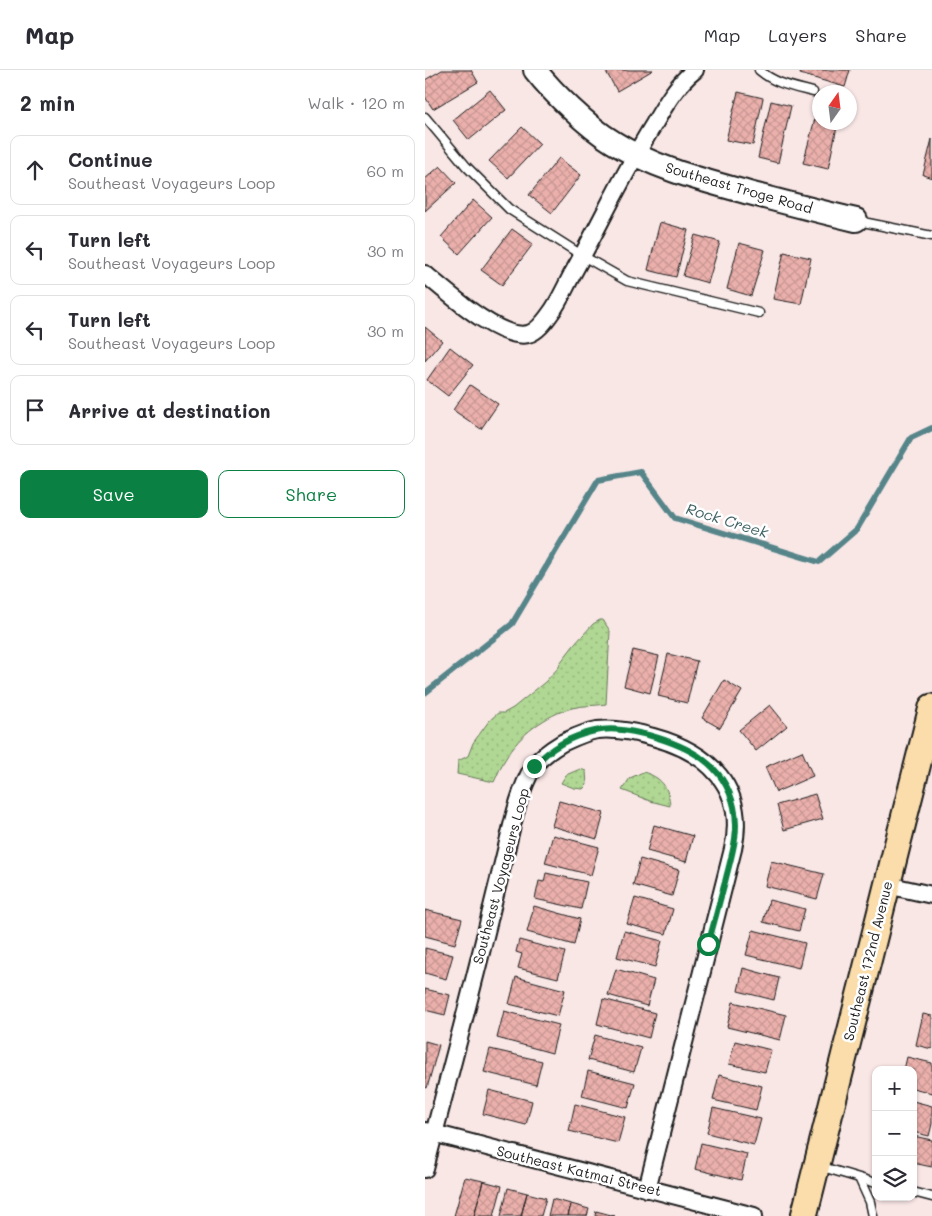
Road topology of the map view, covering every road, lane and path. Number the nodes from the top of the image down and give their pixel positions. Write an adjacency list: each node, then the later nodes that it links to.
1 (535, 70): 6 (street, Southeast Troge Road)
2 (695, 70): 6 (street)
3 (759, 70): 4 (lane)
4 (812, 92)
5 (425, 117): 9 (lane)
6 (635, 154): 7 (street, Southeast Troge Road); 9 (street)
7 (856, 220): 8 (lane)
8 (932, 236)
9 (583, 256): 10 (street); 11 (lane)
10 (425, 274)
11 (759, 313)
12 (932, 707): 13 (main road, Southeast 172nd Avenue)
13 (887, 885): 14 (street); 16 (main road, Southeast 172nd Avenue)
14 (932, 896)
15 (430, 1132): 17 (street, Southeast Voyageurs Loop); 20 (street, Southeast Katmai Street); 20 (street, Southeast Voyageurs Loop)
16 (817, 1165): 18 (lane); 24 (main road, Southeast 172nd Avenue)
17 (425, 1169)
18 (860, 1180): 19 (lane); 25 (lane)
19 (872, 1182)
20 (647, 1189): 23 (street, Southeast Katmai Street)
21 (917, 1193): 22 (lane)
22 (932, 1197)
23 (754, 1216)
24 (804, 1216)
25 (873, 1216)

